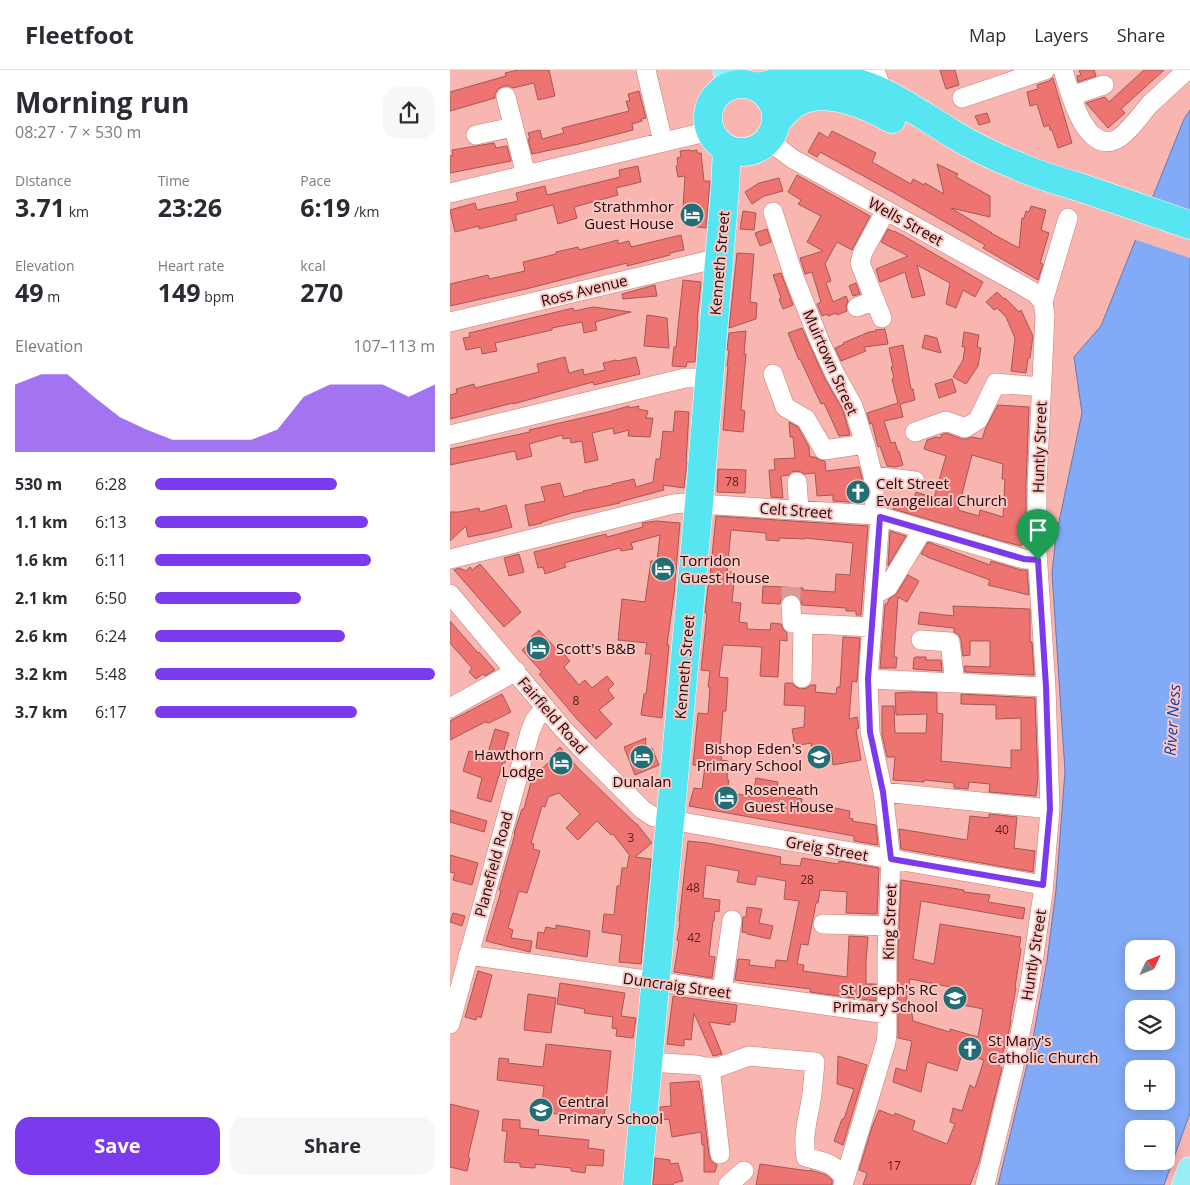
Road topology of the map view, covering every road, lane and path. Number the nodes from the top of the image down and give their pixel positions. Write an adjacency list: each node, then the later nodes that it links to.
1 (646, 70): 16 (street)
2 (1045, 70): 11 (street)
3 (1063, 70): 10 (street)
4 (1187, 70): 10 (street)
5 (852, 75): 6 (highway); 7 (highway)
6 (737, 81): 13 (highway); 15 (highway)
7 (879, 81): 21 (highway)
8 (1104, 85): 10 (street)
9 (506, 96): 12 (street)
10 (1071, 96)
11 (962, 98)
12 (513, 127): 14 (street); 17 (street)
13 (772, 131): 15 (highway); 19 (street, Wells Street); 21 (highway)
14 (476, 135)
15 (719, 140): 16 (street); 25 (highway, Kenneth Street)
16 (663, 142): 17 (street)
17 (526, 175): 18 (street)
18 (450, 193)
19 (886, 210): 26 (street); 27 (street, Wells Street)
20 (772, 212): 36 (street, Muirtown Street)
21 (1128, 214): 23 (highway); 24 (highway)
22 (1068, 218): 27 (street, Huntly Street)
23 (1190, 225)
24 (1190, 244)
25 (719, 258): 30 (street, Ross Avenue); 32 (highway, Kenneth Street)
26 (875, 300): 28 (street); 29 (street)
27 (1044, 302): 33 (street, Huntly Street)
28 (857, 307)
29 (882, 318)
30 (450, 322)
31 (773, 374): 36 (street)
32 (709, 378): 35 (street); 40 (highway, Kenneth Street)
33 (1041, 387): 34 (street); 45 (street, Huntly Street)
34 (915, 432)
35 (450, 435)
36 (866, 444): 37 (street, Muirtown Street)
37 (873, 476): 38 (street); 42 (street, Muirtown Street)
38 (915, 481)
39 (796, 482): 41 (street)
40 (699, 504): 41 (street, Celt Street); 44 (street, Celt Street); 59 (highway, Kenneth Street)
41 (799, 510): 42 (street, Celt Street)
42 (877, 516): 43 (street, Celt Street); 47 (street, Muirtown Street)
43 (922, 529): 45 (street, Celt Street); 47 (street)
44 (450, 559)
45 (1038, 560): 54 (street, Huntly Street)
46 (450, 594): 50 (street, Fairfield Road)
47 (874, 595): 48 (street, King Street)
48 (872, 628): 51 (street); 52 (street, King Street)
49 (921, 640): 53 (street)
50 (516, 672): 55 (street, Fairfield Road); 56 (street)
51 (802, 678)
52 (868, 679): 53 (street); 57 (street, King Street)
53 (955, 683): 54 (street)
54 (1046, 687): 58 (street, Huntly Street)
55 (545, 707): 59 (street, Fairfield Road); 65 (street, Planefield Road)
56 (450, 708)
57 (883, 792): 58 (street); 60 (street, King Street)
58 (1050, 809): 61 (street, Huntly Street)
59 (670, 820): 60 (street, Greig Street); 66 (highway, Kenneth Street)
60 (891, 859): 61 (street, Greig Street); 64 (street, King Street)
61 (1043, 885): 78 (street, Huntly Street)
62 (732, 920): 67 (street)
63 (823, 924): 64 (street)
64 (888, 926): 68 (street, King Street)
65 (468, 955): 66 (street, Duncraig Street); 69 (street, Planefield Road)
66 (656, 982): 67 (street, Duncraig Street); 70 (highway, Kenneth Street)
67 (722, 991): 68 (street, Duncraig Street)
68 (887, 1014): 75 (street, King Street)
69 (450, 1024)
70 (649, 1062): 71 (street); 76 (highway, Kenneth Street)
71 (706, 1067): 72 (street); 75 (street)
72 (720, 1154)
73 (1190, 1169): 79 (main road)
74 (744, 1171): 77 (street)
75 (844, 1182)
76 (637, 1185)
77 (728, 1185)
78 (985, 1185)
79 (1184, 1185)

